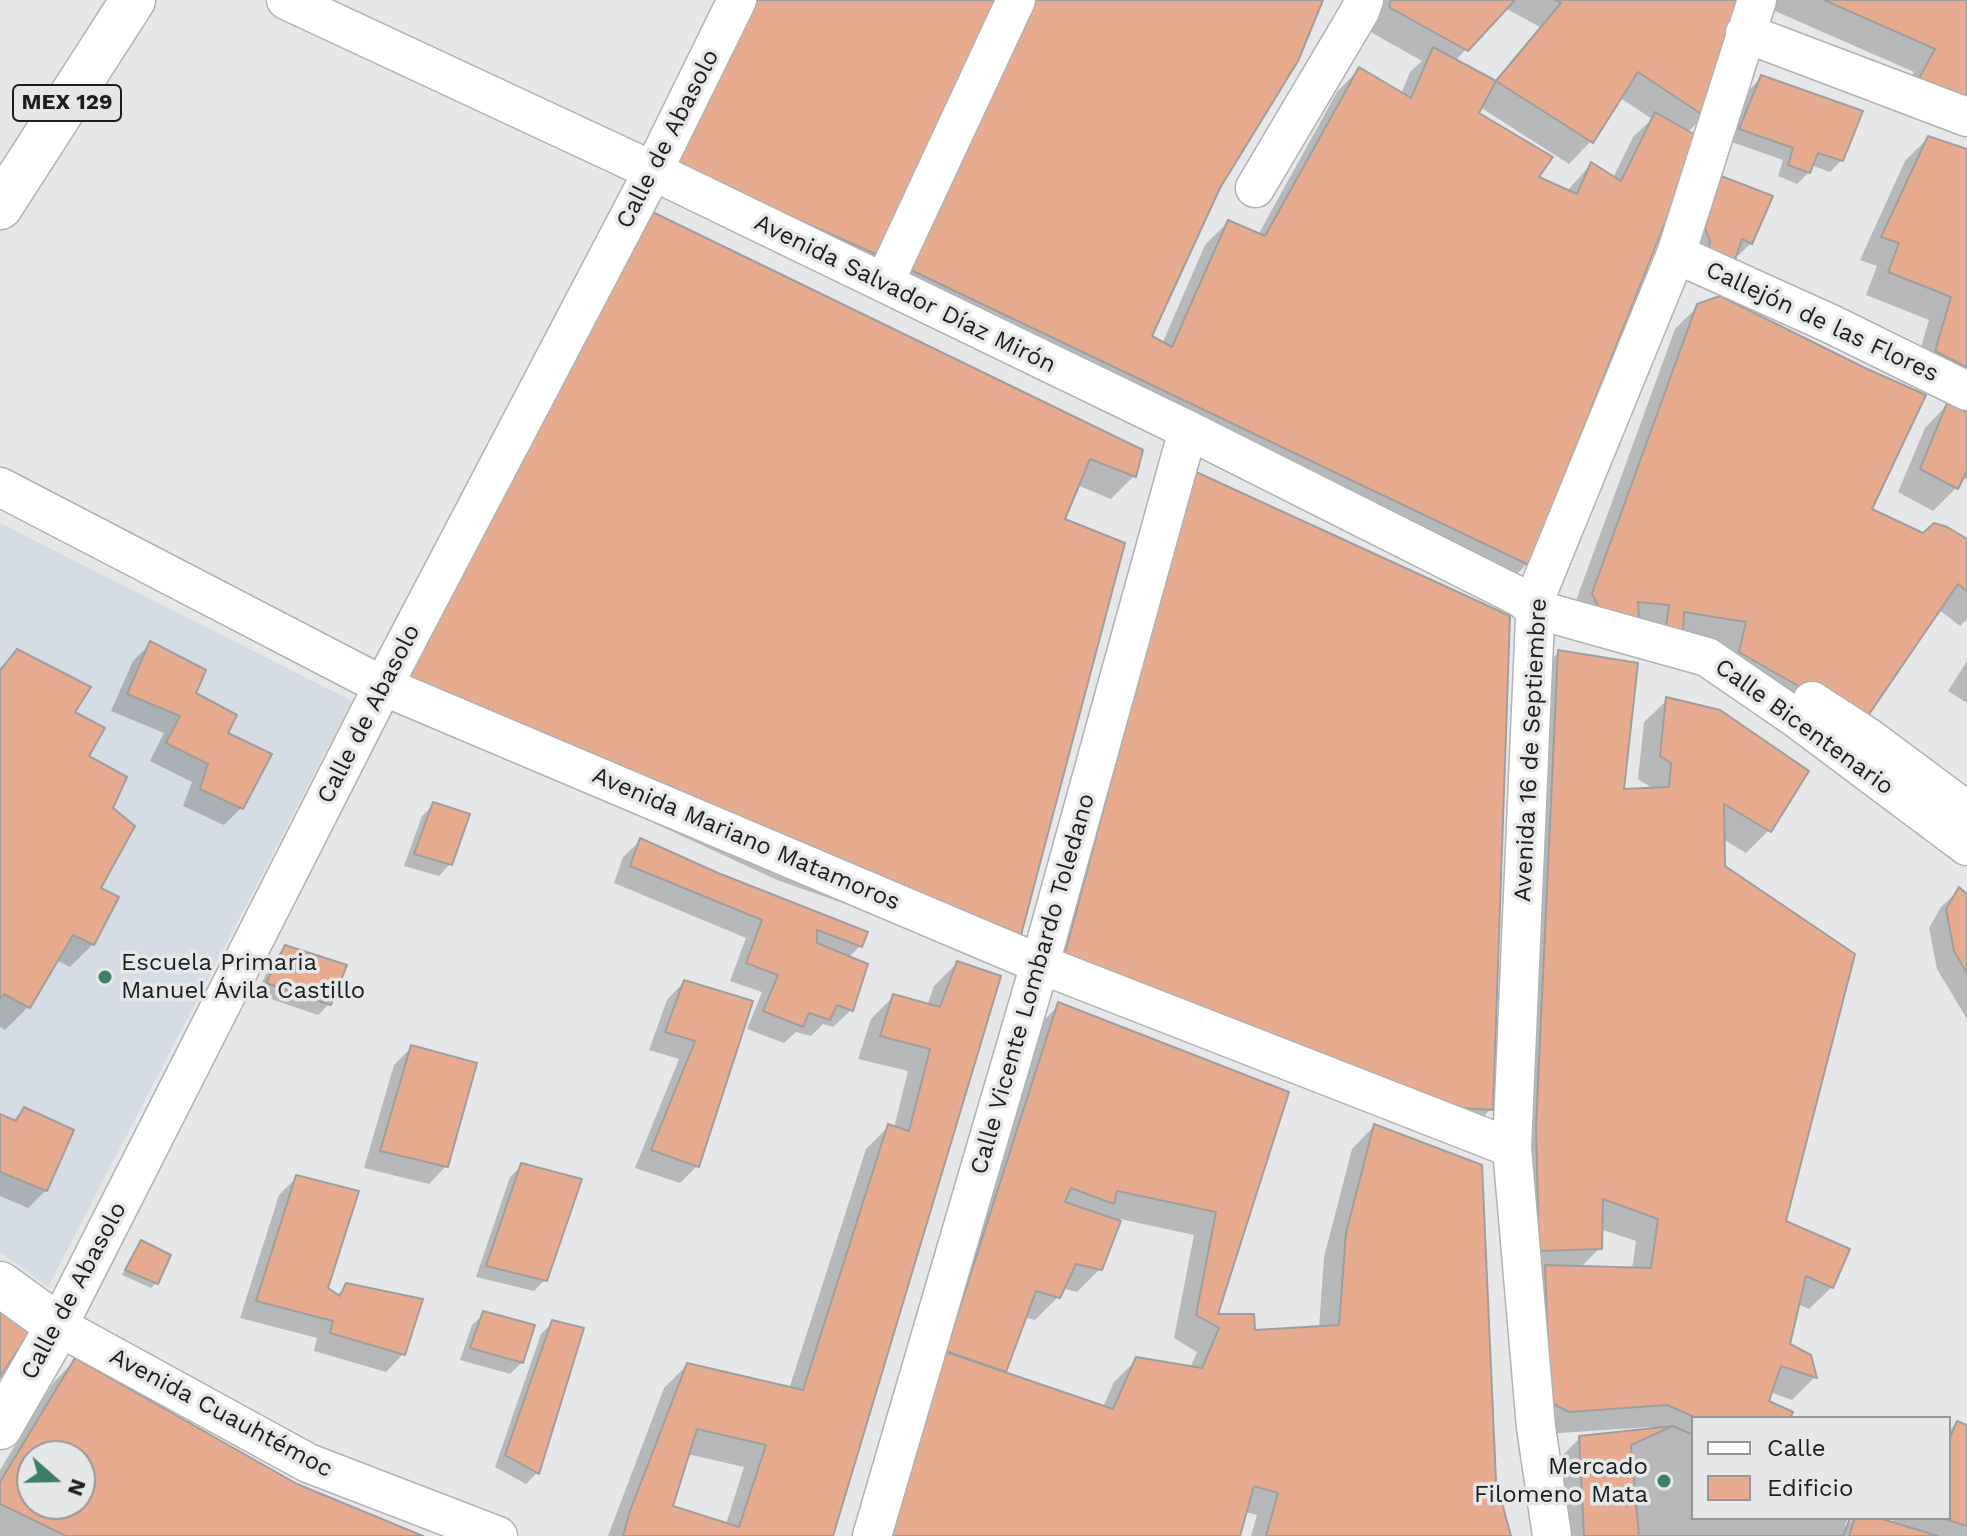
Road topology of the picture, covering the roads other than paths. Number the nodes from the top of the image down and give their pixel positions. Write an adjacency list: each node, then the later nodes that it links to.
1 (133, 0): 10 (main road, MEX 129)
2 (286, 0): 8 (street, Avenida Salvador Díaz Mirón)
3 (737, 0): 8 (street, Calle de Abasolo)
4 (1016, 0): 12 (street)
5 (1364, 0): 9 (street)
6 (1751, 17): 7 (street); 11 (street, Avenida 16 de Septiembre)
7 (1967, 117)
8 (653, 171): 12 (street, Avenida Salvador Díaz Mirón); 17 (street, Calle de Abasolo)
9 (1255, 188)
10 (0, 207)
11 (1676, 254): 13 (street, Callejón de las Flores); 16 (street, Avenida 16 de Septiembre)
12 (884, 283): 14 (street, Avenida Salvador Díaz Mirón)
13 (1967, 391)
14 (1188, 430): 16 (street, Avenida Salvador Díaz Mirón); 20 (street, Calle Vicente Lombardo Toledano)
15 (0, 487): 17 (street, Avenida Mariano Matamoros)
16 (1531, 601): 18 (street, Calle Bicentenario); 19 (street, Calle Bicentenario); 21 (street, Avenida 16 de Septiembre)
17 (383, 686): 20 (street, Avenida Mariano Matamoros); 23 (street, Calle de Abasolo)
18 (1967, 811)
19 (1967, 846)
20 (1040, 964): 21 (street, Avenida Mariano Matamoros); 26 (street, Calle Vicente Lombardo Toledano)
21 (1512, 1148): 27 (street, Avenida 16 de Septiembre)
22 (0, 1284): 23 (main road, Avenida Cuauhtémoc)
23 (58, 1326): 24 (main road, Calle de Abasolo); 25 (street, Avenida Cuauhtémoc)
24 (0, 1427)
25 (498, 1536)
26 (872, 1536)
27 (1552, 1536)

